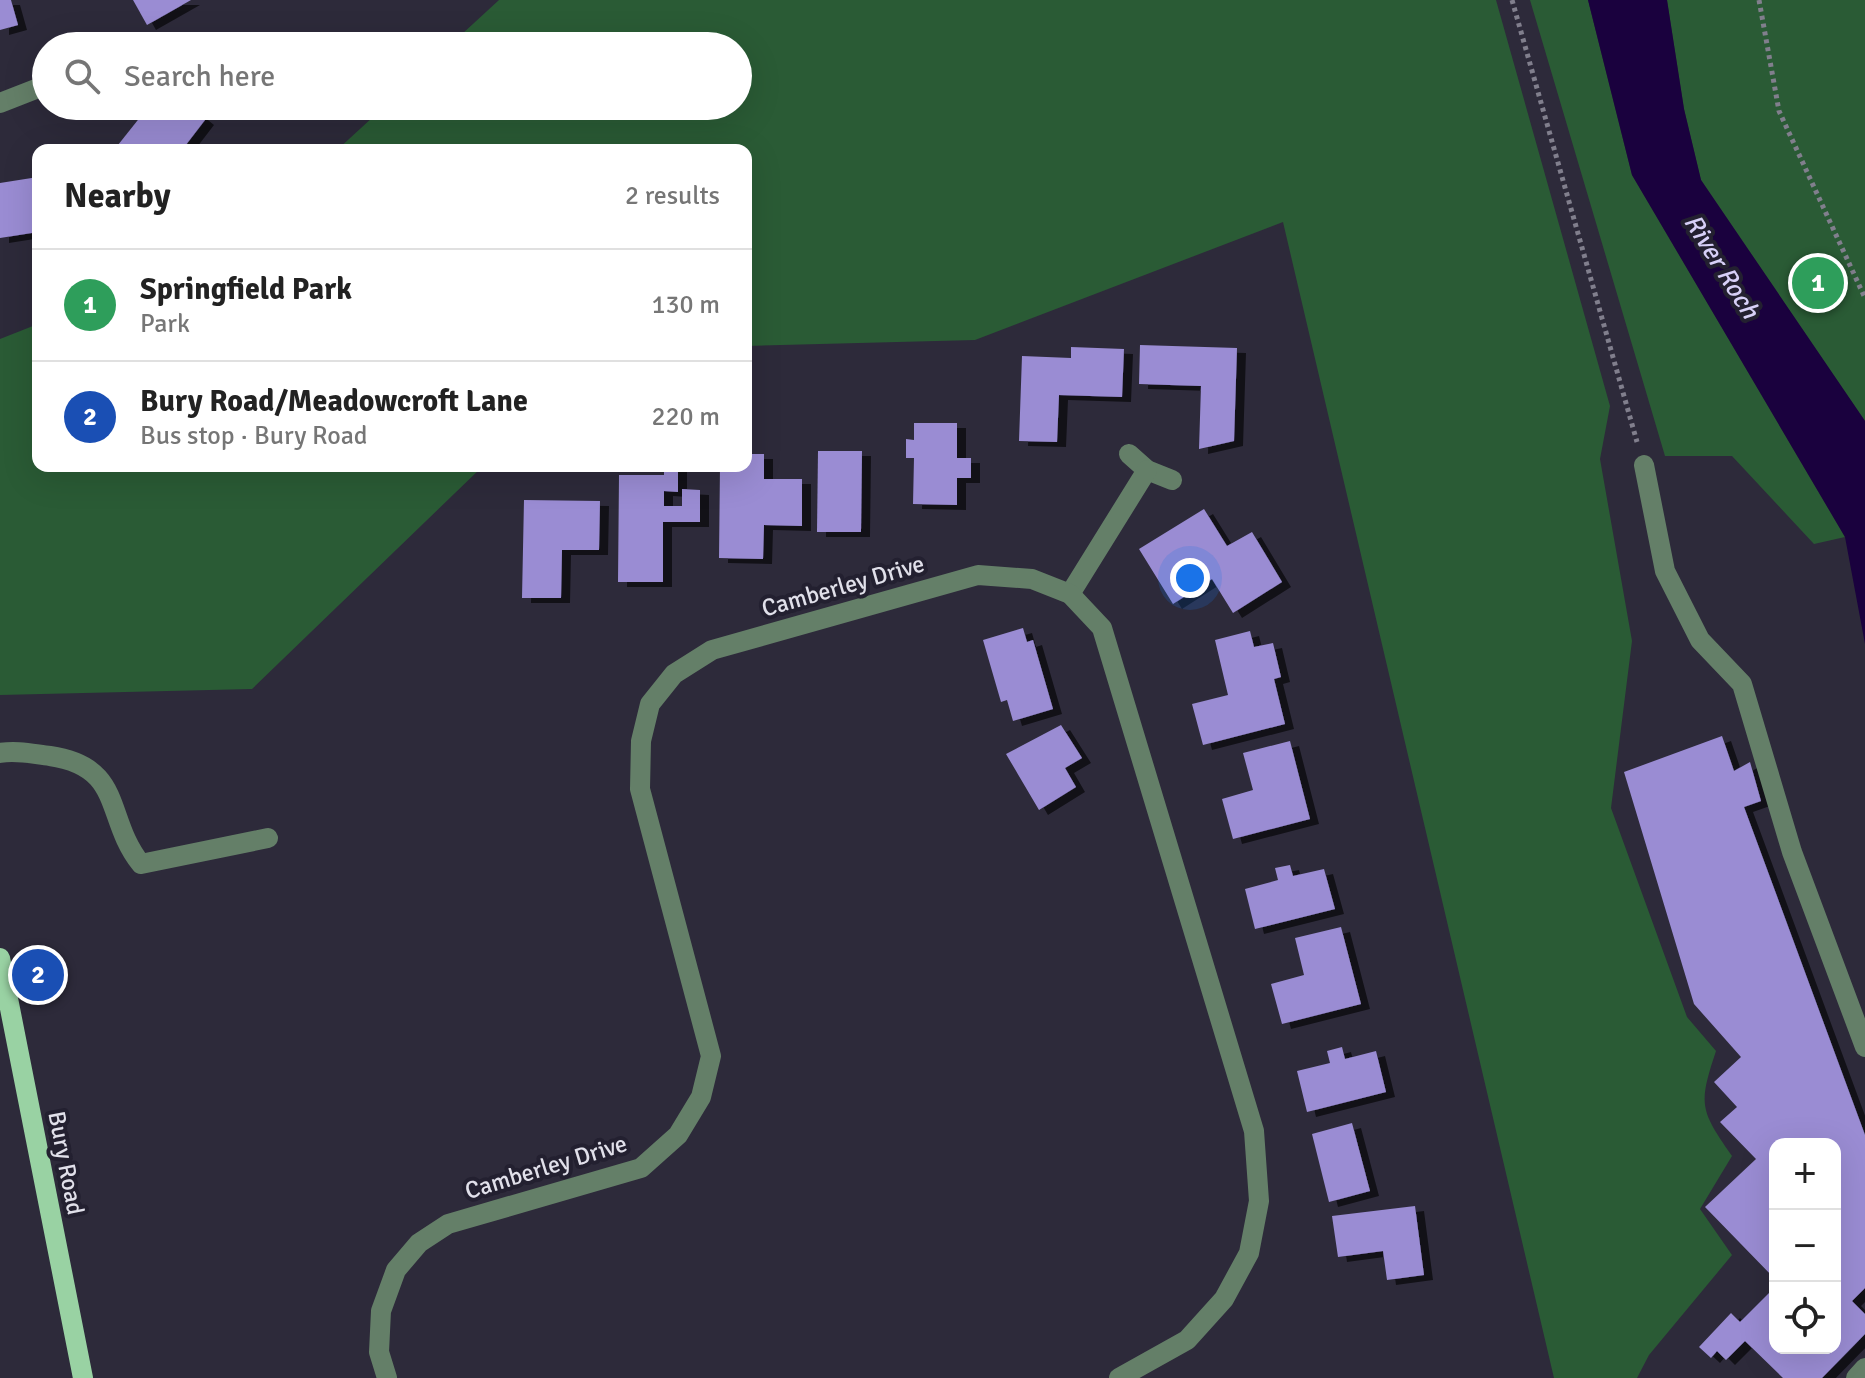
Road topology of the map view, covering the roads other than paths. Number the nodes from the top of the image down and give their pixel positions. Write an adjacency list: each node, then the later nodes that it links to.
1 (32, 90): 2 (street)
2 (0, 103)
3 (1129, 454): 5 (street)
4 (1644, 465): 12 (street)
5 (1147, 470): 6 (street); 7 (street)
6 (1172, 480)
7 (1070, 594): 15 (street, Camberley Drive); 16 (street, Camberley Drive)
8 (0, 753): 9 (street)
9 (268, 838)
10 (0, 958): 11 (main road, Bury Road)
11 (7, 1035): 14 (main road, Bury Road)
12 (1865, 1047)
13 (1865, 1368): 17 (street)
14 (83, 1378)
15 (387, 1378)
16 (1119, 1378)
17 (1856, 1378)

